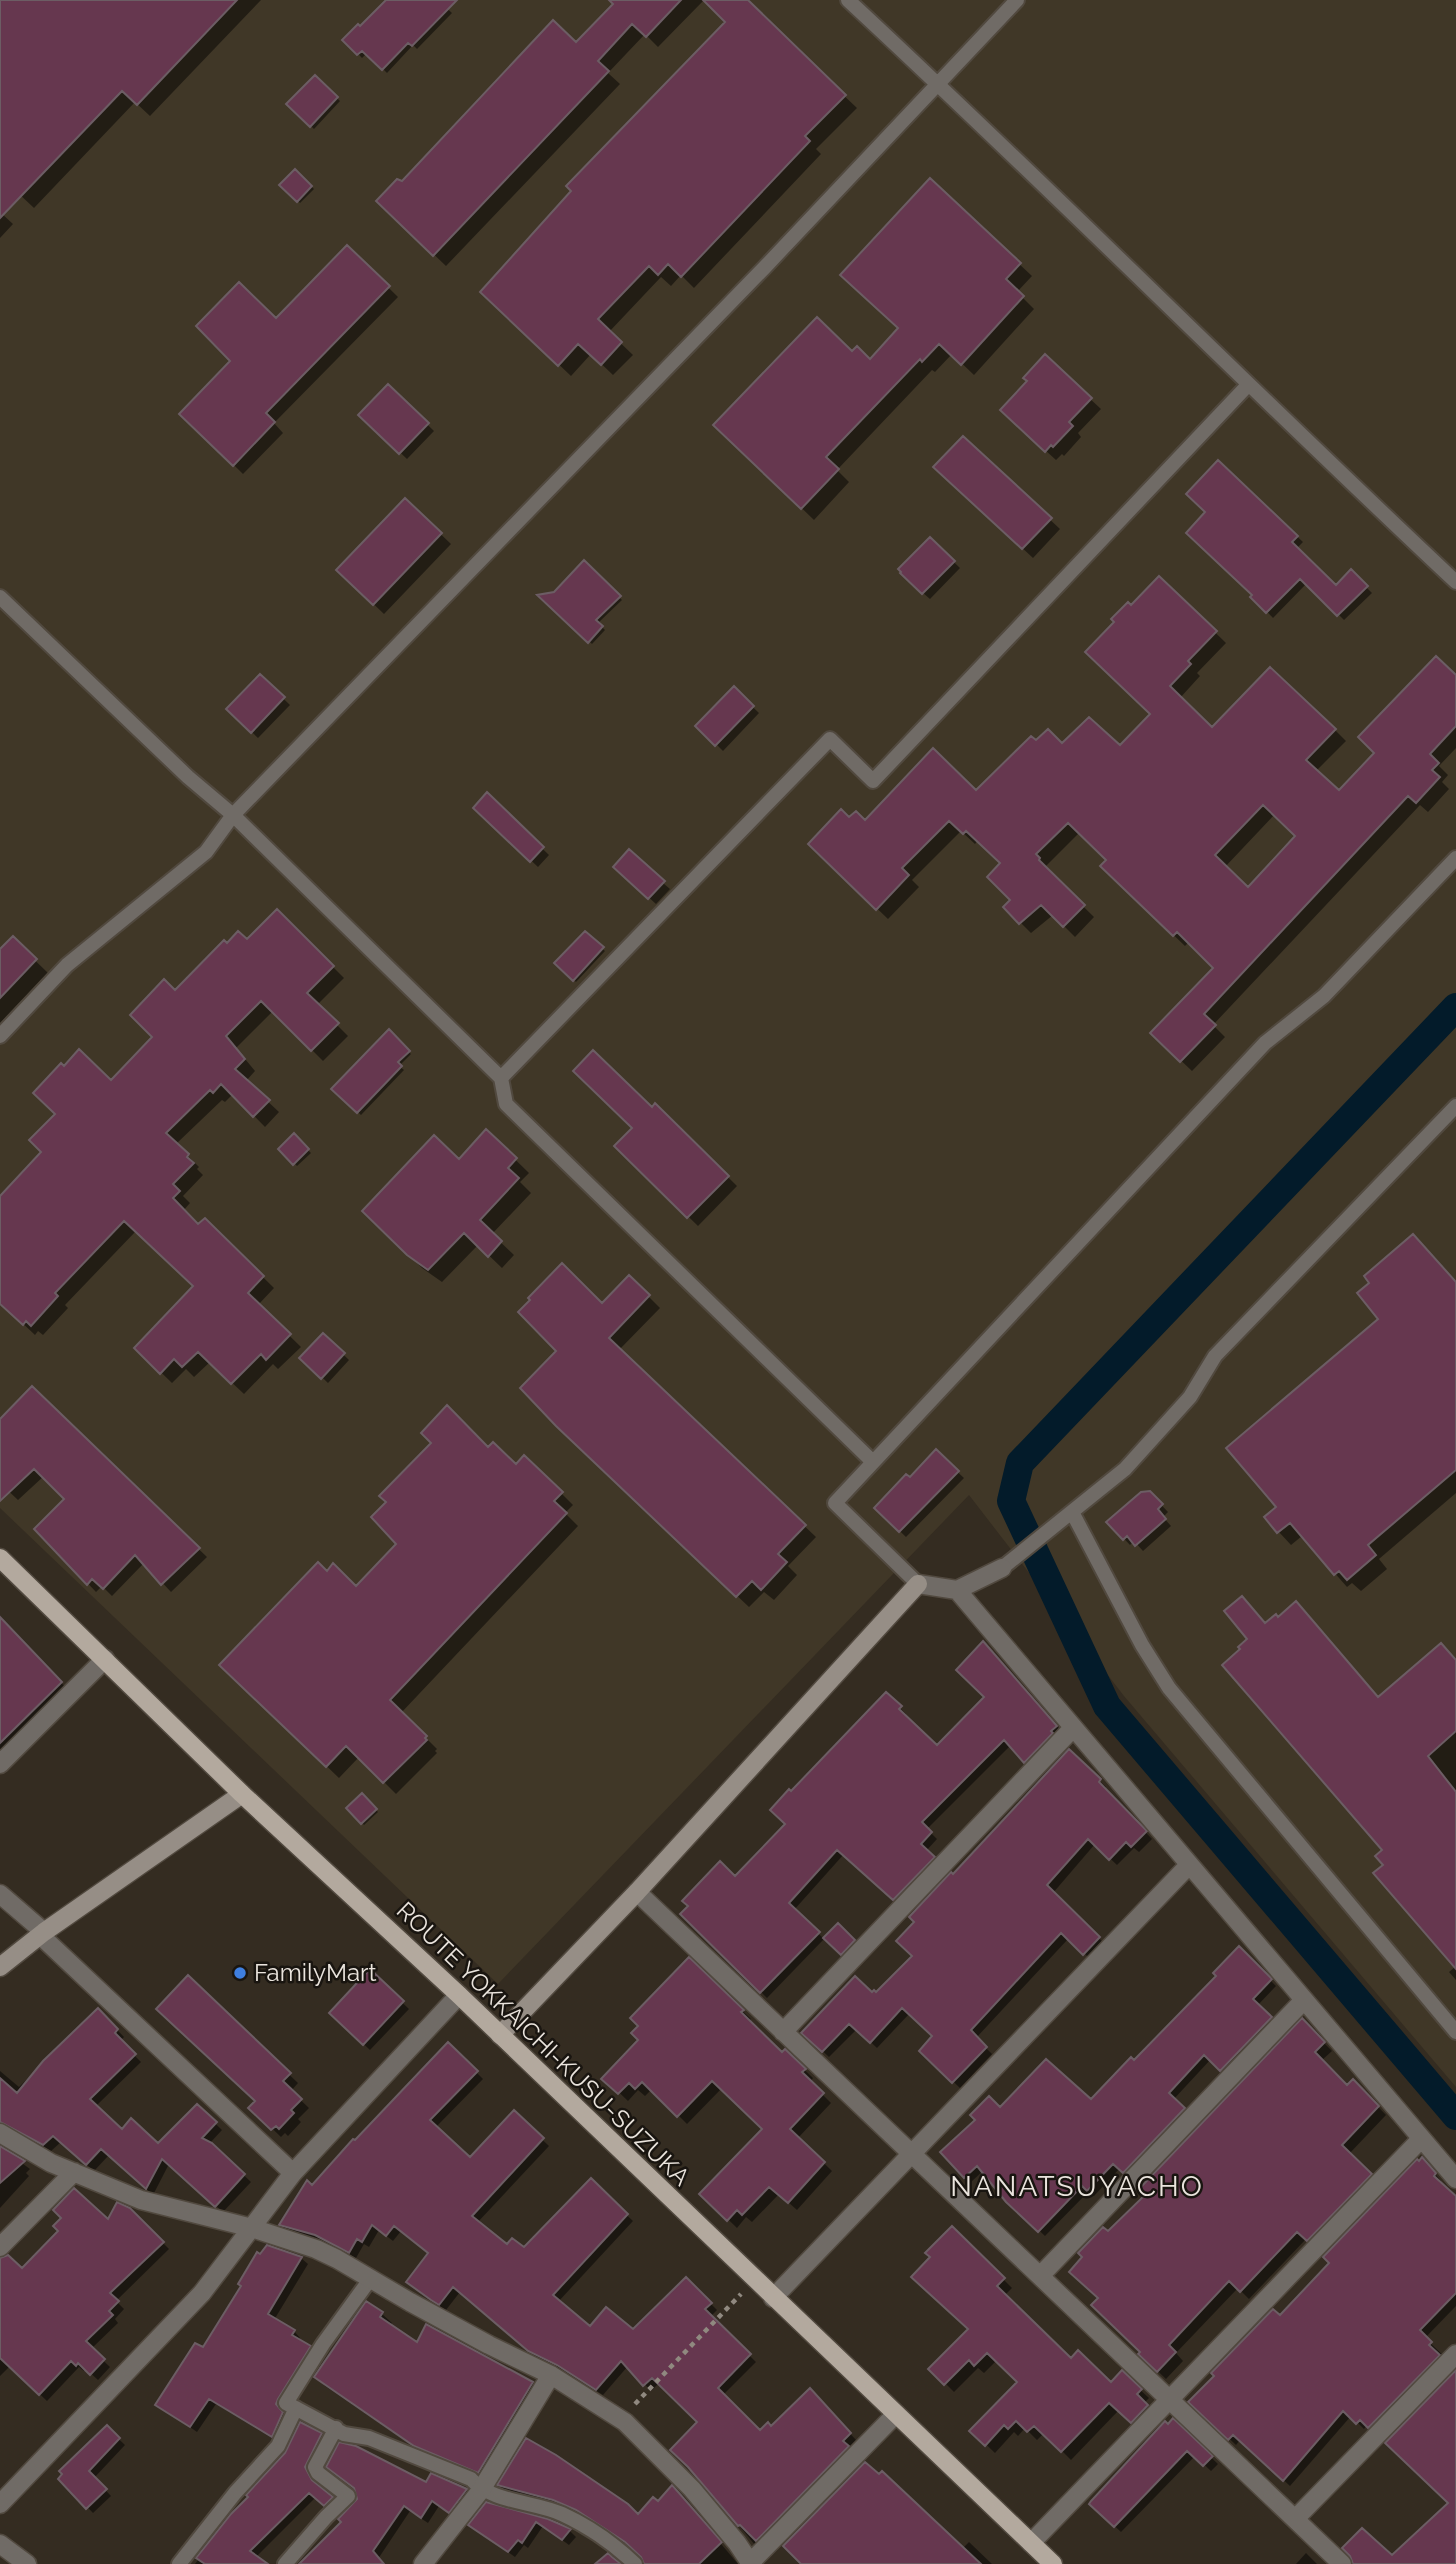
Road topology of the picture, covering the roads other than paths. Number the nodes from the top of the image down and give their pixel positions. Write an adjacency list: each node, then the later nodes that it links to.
1 (848, 0): 3 (lane)
2 (1017, 0): 3 (lane)
3 (937, 82): 4 (lane); 7 (lane)
4 (1248, 384): 5 (lane); 10 (lane)
5 (1456, 582)
6 (0, 597): 7 (lane)
7 (233, 815): 9 (lane); 10 (lane)
8 (1456, 858): 12 (lane)
9 (0, 1036)
10 (500, 1078): 12 (lane)
11 (1456, 1106): 13 (lane)
12 (873, 1462): 16 (lane)
13 (1072, 1512): 15 (lane); 30 (lane)
14 (0, 1558): 18 (main road, ROUTE YOKKAICHI-KUSU-SUZUKA)
15 (1002, 1568): 17 (street)
16 (918, 1584): 17 (street); 23 (street)
17 (957, 1590): 19 (street)
18 (105, 1659): 20 (street); 21 (main road, ROUTE YOKKAICHI-KUSU-SUZUKA)
19 (1073, 1728): 22 (street); 29 (street)
20 (0, 1764)
21 (242, 1794): 25 (street); 27 (main road, ROUTE YOKKAICHI-KUSU-SUZUKA)
22 (1189, 1865): 28 (street); 34 (street)
23 (636, 1892): 29 (street); 31 (street)
24 (0, 1894): 25 (street)
25 (42, 1933): 26 (street); 36 (street)
26 (0, 1966)
27 (459, 1995): 31 (main road, ROUTE YOKKAICHI-KUSU-SUZUKA); 36 (street)
28 (1304, 2000): 33 (street); 40 (street)
29 (783, 2032): 34 (street)
30 (1456, 2032)
31 (500, 2035): 42 (main road, ROUTE YOKKAICHI-KUSU-SUZUKA)
32 (0, 2133): 35 (street)
33 (1421, 2139): 37 (street); 45 (street)
34 (912, 2155): 40 (street); 42 (street)
35 (74, 2172): 38 (street); 39 (street)
36 (293, 2173): 38 (street)
37 (1456, 2179)
38 (252, 2228): 41 (street); 50 (street)
39 (0, 2246)
40 (1040, 2276): 45 (street)
41 (371, 2277): 44 (street); 46 (lane)
42 (773, 2298): 47 (main road, ROUTE YOKKAICHI-KUSU-SUZUKA)
43 (1456, 2354): 51 (street)
44 (551, 2375): 49 (street); 54 (street)
45 (1170, 2399): 51 (street); 52 (street)
46 (296, 2408): 48 (lane); 56 (lane)
47 (896, 2414): 52 (main road, ROUTE YOKKAICHI-KUSU-SUZUKA); 54 (street)
48 (335, 2428): 49 (lane); 57 (lane)
49 (481, 2490): 58 (street); 59 (lane)
50 (0, 2504)
51 (1295, 2519): 61 (street)
52 (1031, 2543): 60 (main road, ROUTE YOKKAICHI-KUSU-SUZUKA)
53 (0, 2544): 55 (street)
54 (747, 2563)
55 (27, 2564)
56 (179, 2564)
57 (285, 2564)
58 (424, 2564)
59 (635, 2564)
60 (1053, 2564)
61 (1342, 2564)

